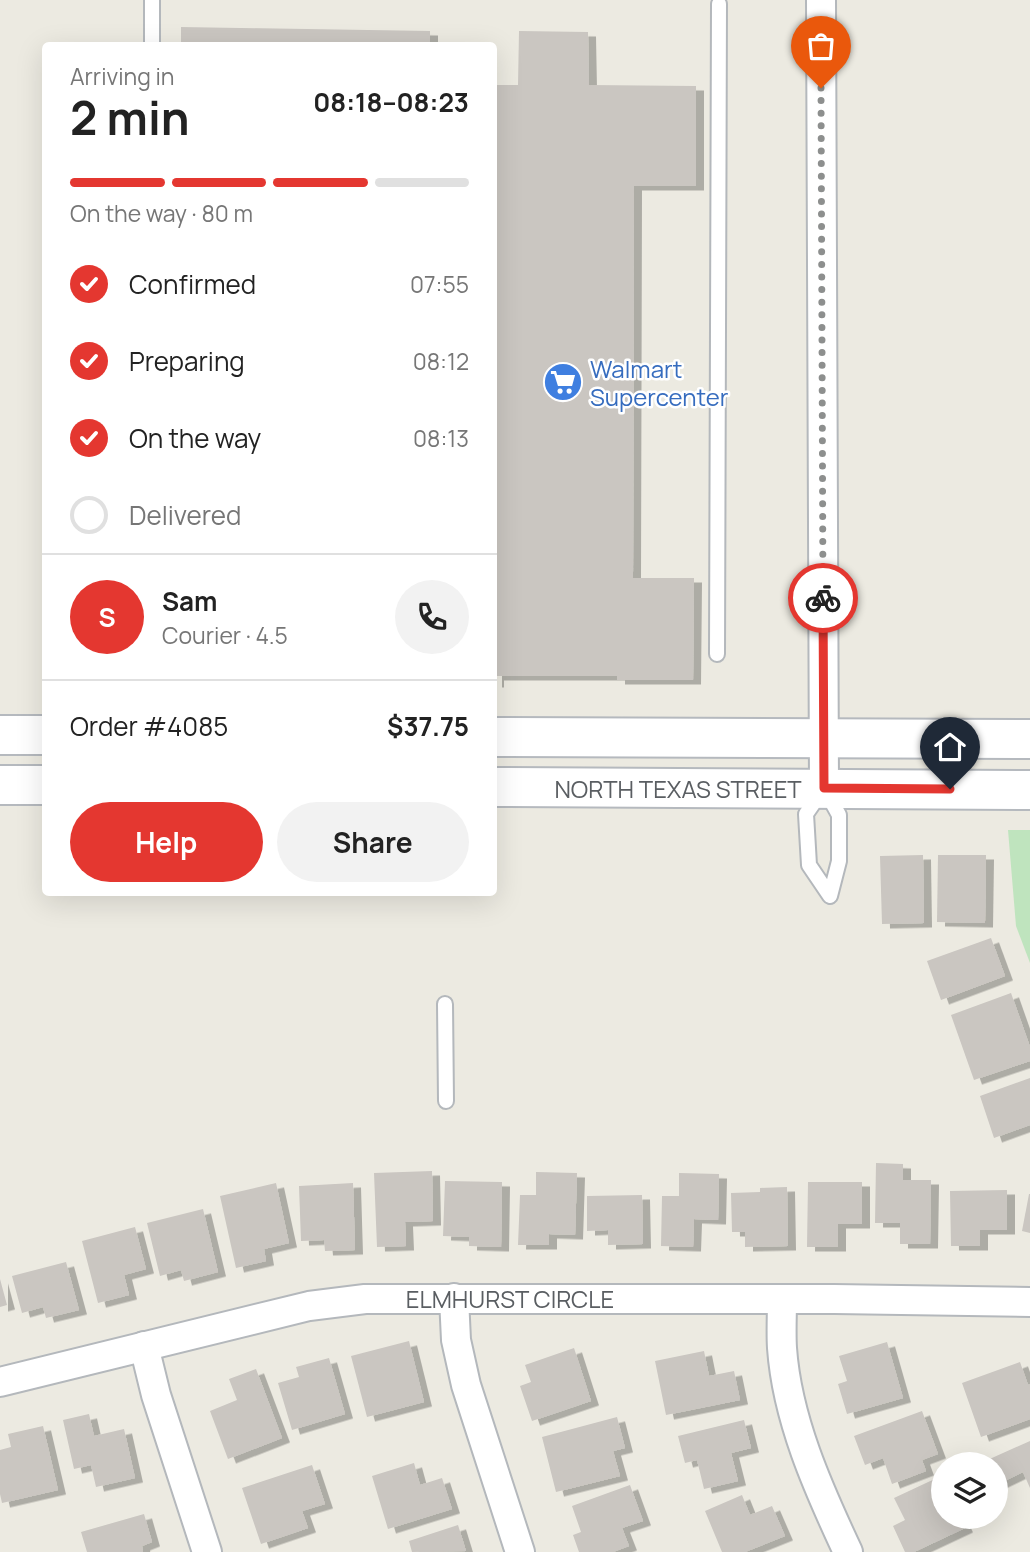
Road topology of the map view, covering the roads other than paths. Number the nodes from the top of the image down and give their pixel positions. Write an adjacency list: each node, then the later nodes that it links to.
1 (152, 0): 4 (lane)
2 (821, 0): 9 (street)
3 (719, 4): 5 (lane)
4 (152, 42)
5 (717, 654)
6 (0, 735): 7 (main road)
7 (42, 735)
8 (497, 737): 9 (main road, NORTH TEXAS STREET)
9 (824, 738): 10 (main road, NORTH TEXAS STREET); 14 (street)
10 (1030, 739)
11 (0, 785): 12 (main road)
12 (42, 785)
13 (497, 787): 14 (main road, NORTH TEXAS STREET)
14 (824, 788): 14 (lane); 15 (main road, NORTH TEXAS STREET)
15 (1030, 790)
16 (445, 1004): 17 (lane)
17 (446, 1101)
18 (454, 1298): 19 (street, ELMHURST CIRCLE); 21 (street, ELMHURST CIRCLE); 24 (street)
19 (782, 1299): 20 (street, ELMHURST CIRCLE); 25 (street)
20 (1030, 1302)
21 (144, 1346): 22 (street, ELMHURST CIRCLE); 23 (street)
22 (0, 1382)
23 (207, 1552)
24 (520, 1552)
25 (848, 1552)

